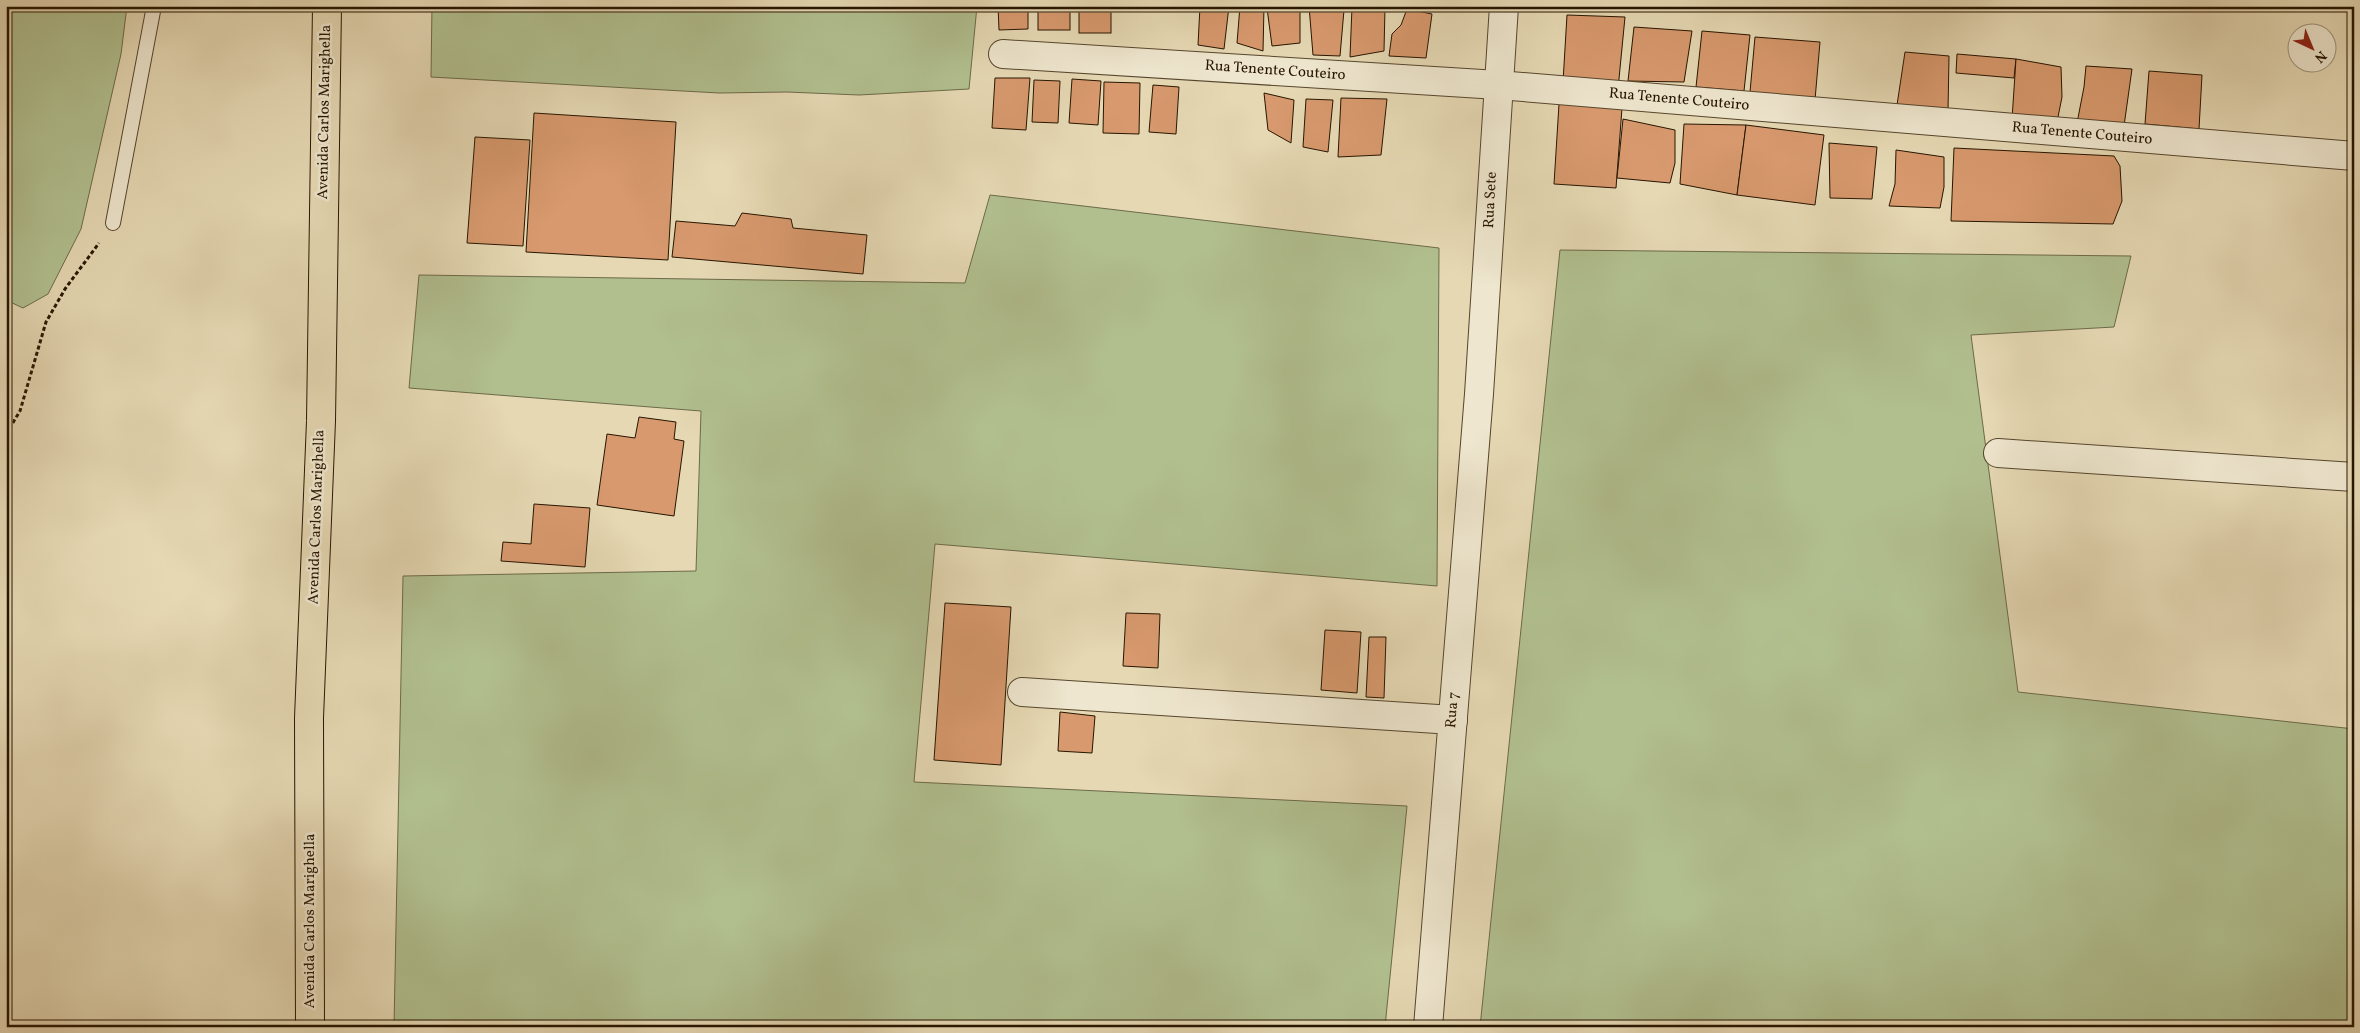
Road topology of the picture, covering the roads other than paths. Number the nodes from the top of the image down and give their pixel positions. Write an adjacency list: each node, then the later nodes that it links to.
1 (154, 6): 7 (lane)
2 (327, 6): 13 (main road, Avenida Carlos Marighella)
3 (1504, 6): 5 (street, Rua Sete)
4 (1003, 54): 5 (street, Rua Tenente Couteiro)
5 (1498, 85): 6 (street, Rua Tenente Couteiro); 8 (street, Rua Sete)
6 (2354, 156)
7 (113, 223)
8 (1479, 394): 12 (street, Rua 7)
9 (1998, 453): 10 (street)
10 (2354, 478)
11 (1022, 692): 12 (street)
12 (1453, 720): 14 (street, Rua 7)
13 (310, 1027)
14 (1428, 1027)

